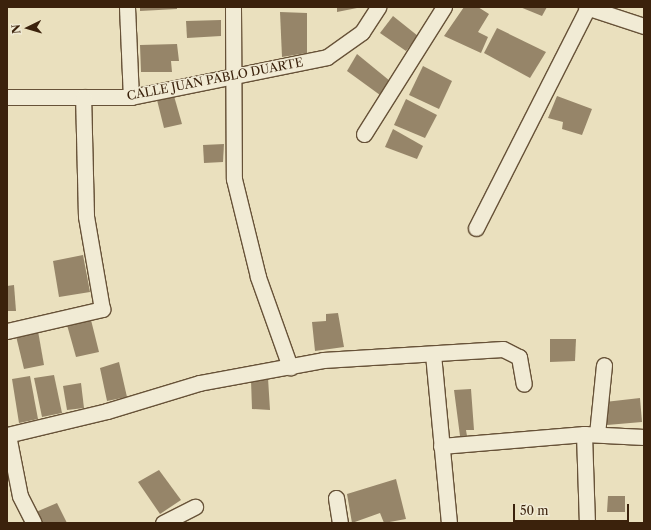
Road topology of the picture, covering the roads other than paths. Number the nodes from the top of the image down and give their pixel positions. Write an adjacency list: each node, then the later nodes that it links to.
1 (127, 7): 10 (street)
2 (232, 7): 7 (street)
3 (378, 7): 7 (street, CALLE JUAN PABLO DUARTE)
4 (444, 7): 11 (street)
5 (586, 8): 6 (street); 12 (street)
6 (644, 26)
7 (233, 76): 10 (street, CALLE JUAN PABLO DUARTE); 16 (street)
8 (7, 97): 9 (street, CALLE JUAN PABLO DUARTE)
9 (83, 97): 10 (street, CALLE JUAN PABLO DUARTE); 13 (street)
10 (131, 97)
11 (364, 134)
12 (476, 228)
13 (7, 331)
14 (433, 354): 16 (street); 17 (street); 21 (street)
15 (604, 365): 18 (street)
16 (290, 367): 19 (street)
17 (524, 384)
18 (590, 434): 20 (street); 21 (street); 28 (street)
19 (7, 435): 24 (street)
20 (644, 437)
21 (441, 446): 27 (street)
22 (336, 498): 26 (street)
23 (196, 507): 25 (street)
24 (34, 523)
25 (163, 523)
26 (340, 523)
27 (449, 523)
28 (587, 523)

